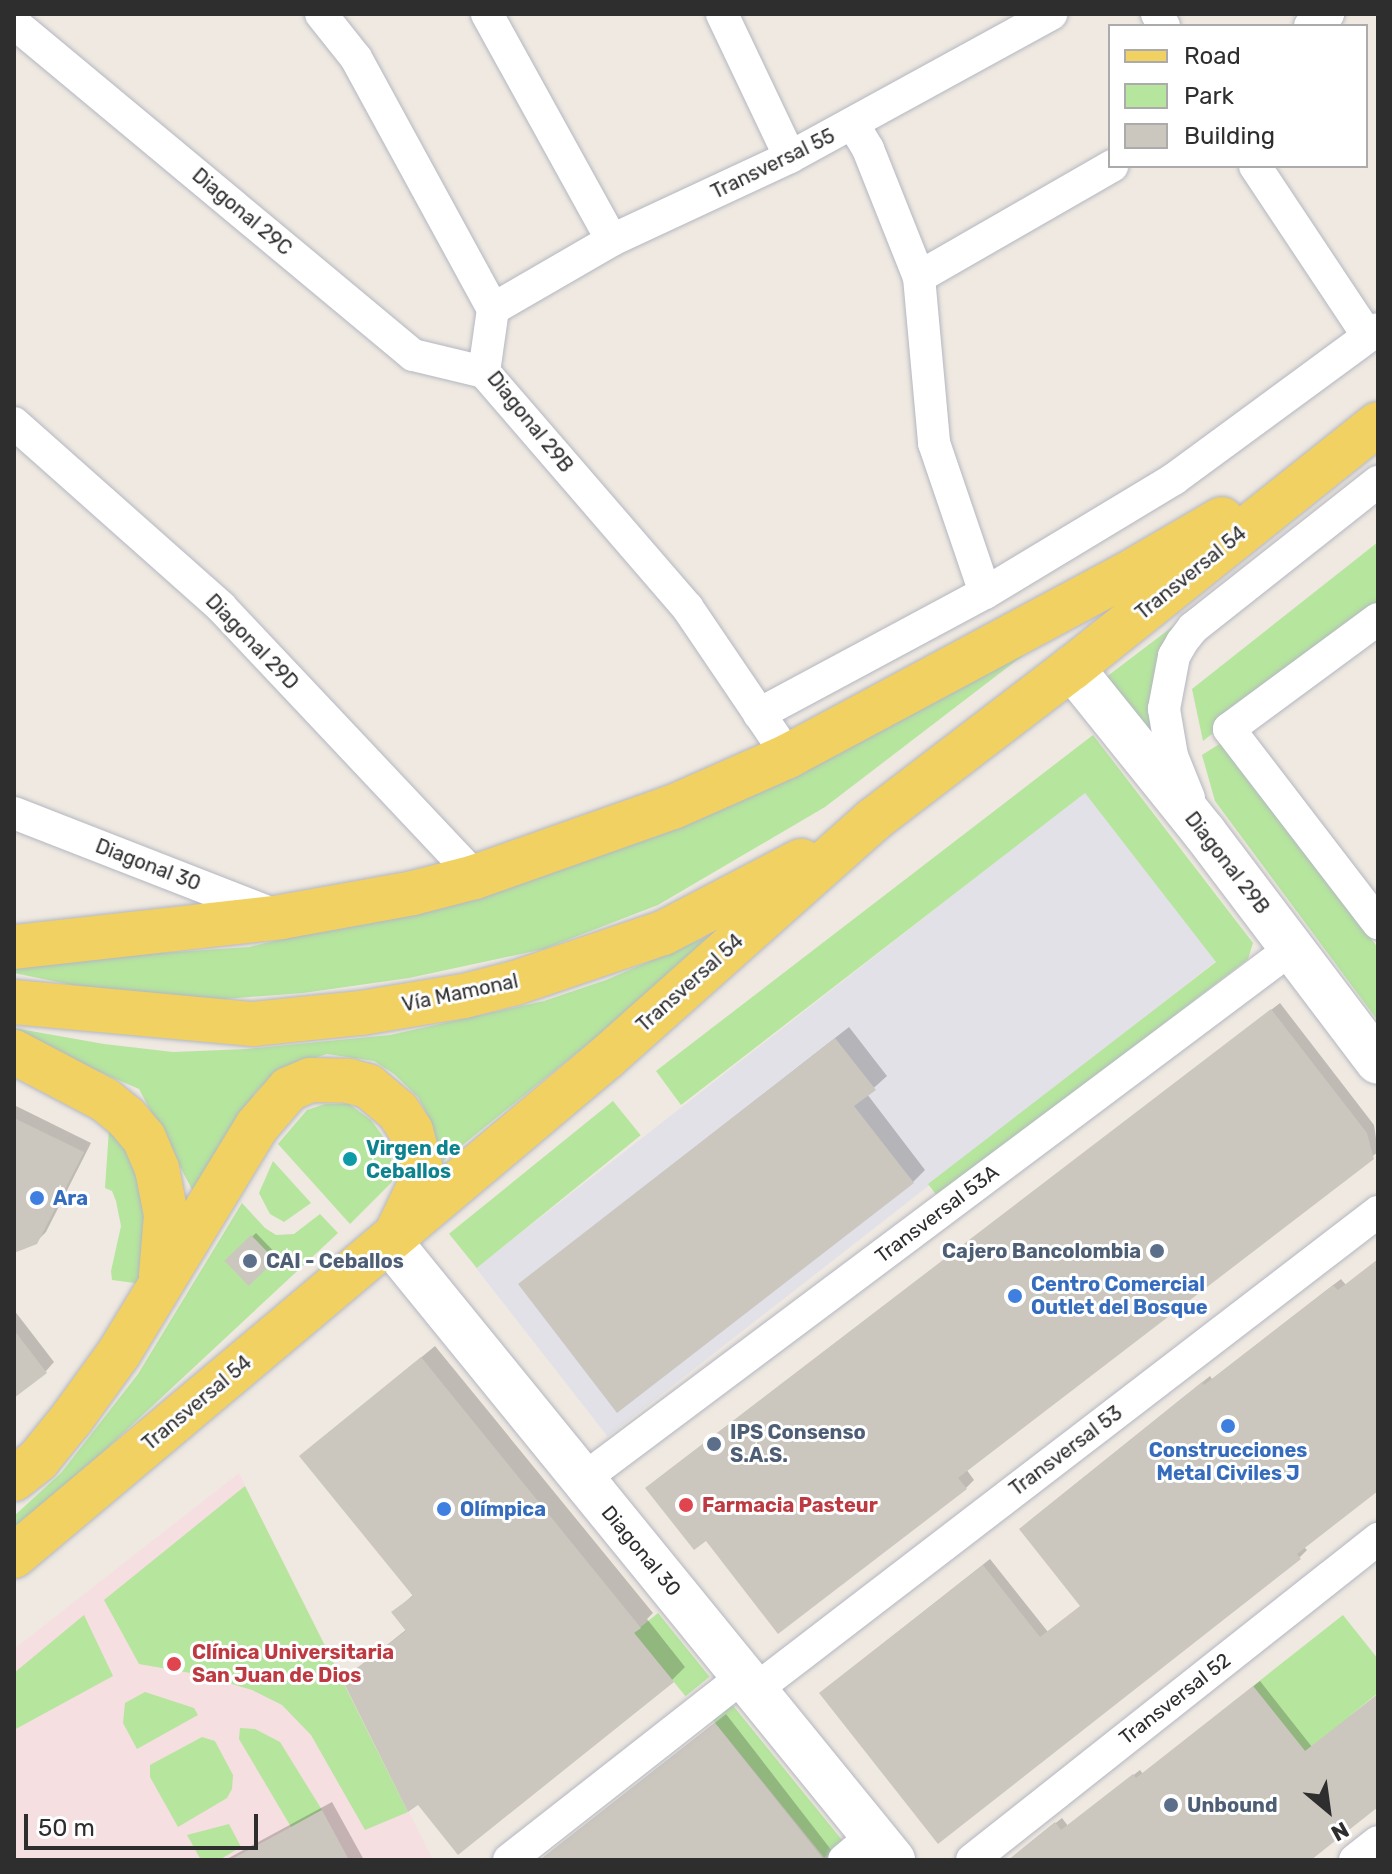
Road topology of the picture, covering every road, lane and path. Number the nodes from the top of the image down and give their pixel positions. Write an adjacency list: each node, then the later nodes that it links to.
1 (321, 14): 12 (street)
2 (487, 14): 10 (street)
3 (722, 14): 7 (street)
4 (1051, 14): 6 (street, Transversal 55)
5 (14, 23): 14 (street, Diagonal 29C)
6 (853, 124): 7 (street, Transversal 55); 11 (street)
7 (790, 157): 10 (street, Transversal 55)
8 (1109, 168): 11 (street)
9 (1256, 168): 13 (street)
10 (612, 240): 12 (street, Transversal 55)
11 (919, 277): 18 (street)
12 (493, 309): 14 (street, Diagonal 29B)
13 (1373, 332): 18 (street)
14 (484, 372): 21 (street, Diagonal 29B)
15 (14, 423): 26 (street, Diagonal 29D)
16 (1368, 432): 20 (main road, Transversal 54); 22 (main road)
17 (1378, 482): 25 (street)
18 (985, 593): 21 (street)
19 (1378, 619): 28 (street)
20 (1072, 668): 24 (main road, Transversal 54); 25 (street, Diagonal 29B)
21 (759, 714): 22 (street, Diagonal 29B)
22 (788, 756): 26 (main road)
23 (14, 813): 27 (street, Diagonal 30)
24 (873, 820): 31 (main road, Vía Mamonal); 35 (main road, Transversal 54)
25 (1204, 832): 30 (street, Diagonal 29B)
26 (475, 877): 27 (main road)
27 (281, 917): 29 (main road)
28 (1378, 923)
29 (14, 947)
30 (1292, 948): 33 (street, Diagonal 29B); 38 (street, Transversal 53A)
31 (14, 1002)
32 (14, 1052): 36 (main road)
33 (1378, 1062)
34 (1378, 1212): 41 (street, Transversal 53)
35 (390, 1242): 36 (main road); 38 (street, Diagonal 30); 40 (main road, Transversal 54)
36 (161, 1286): 37 (main road)
37 (14, 1479)
38 (582, 1480): 41 (street, Diagonal 30)
39 (1378, 1539): 45 (street, Transversal 52)
40 (14, 1556)
41 (750, 1683): 43 (street, Diagonal 30); 44 (street, Transversal 53)
42 (1378, 1842): 46 (street)
43 (870, 1852)
44 (509, 1860)
45 (972, 1860)
46 (1355, 1860)

